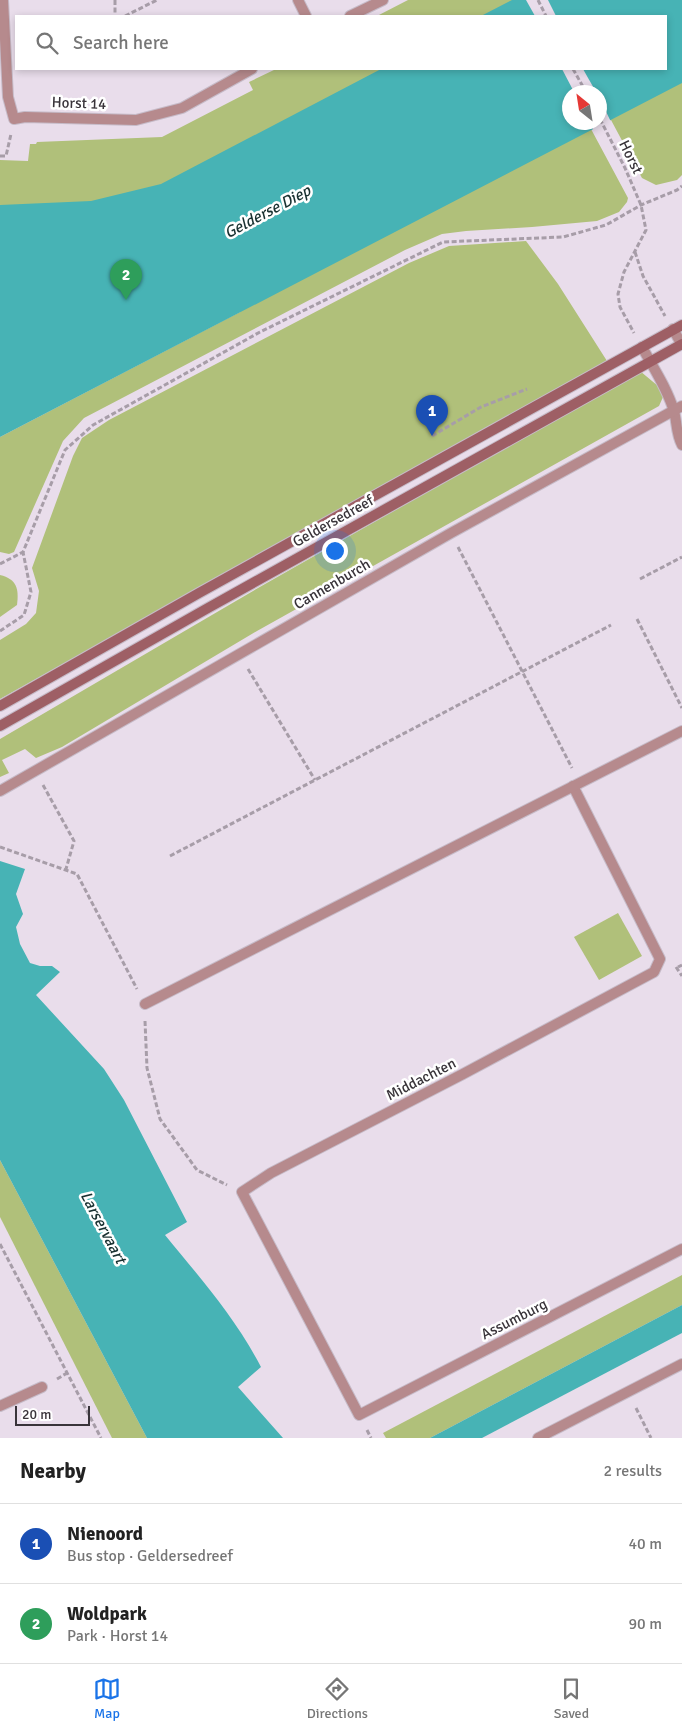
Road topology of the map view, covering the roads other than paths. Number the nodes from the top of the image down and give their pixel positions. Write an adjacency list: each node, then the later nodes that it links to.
1 (3, 0): 6 (street, Horst 14)
2 (298, 0): 4 (street)
3 (383, 0): 5 (street)
4 (306, 15)
5 (352, 15)
6 (250, 70)
7 (678, 327): 8 (street); 9 (main road, Geldersedreef)
8 (682, 345): 10 (main road, Geldersedreef)
9 (642, 347): 10 (street); 13 (main road, Geldersedreef)
10 (650, 362): 11 (street); 14 (main road, Geldersedreef)
11 (678, 409): 12 (street); 17 (street, Cannenburch)
12 (682, 445)
13 (0, 706)
14 (0, 726)
15 (682, 731): 16 (street)
16 (576, 785): 18 (street); 23 (street, Middachten)
17 (0, 791)
18 (145, 1004)
19 (682, 1249): 23 (street, Assumburg)
20 (682, 1364): 24 (street)
21 (42, 1387): 22 (street)
22 (0, 1406)
23 (359, 1415)
24 (538, 1438)

